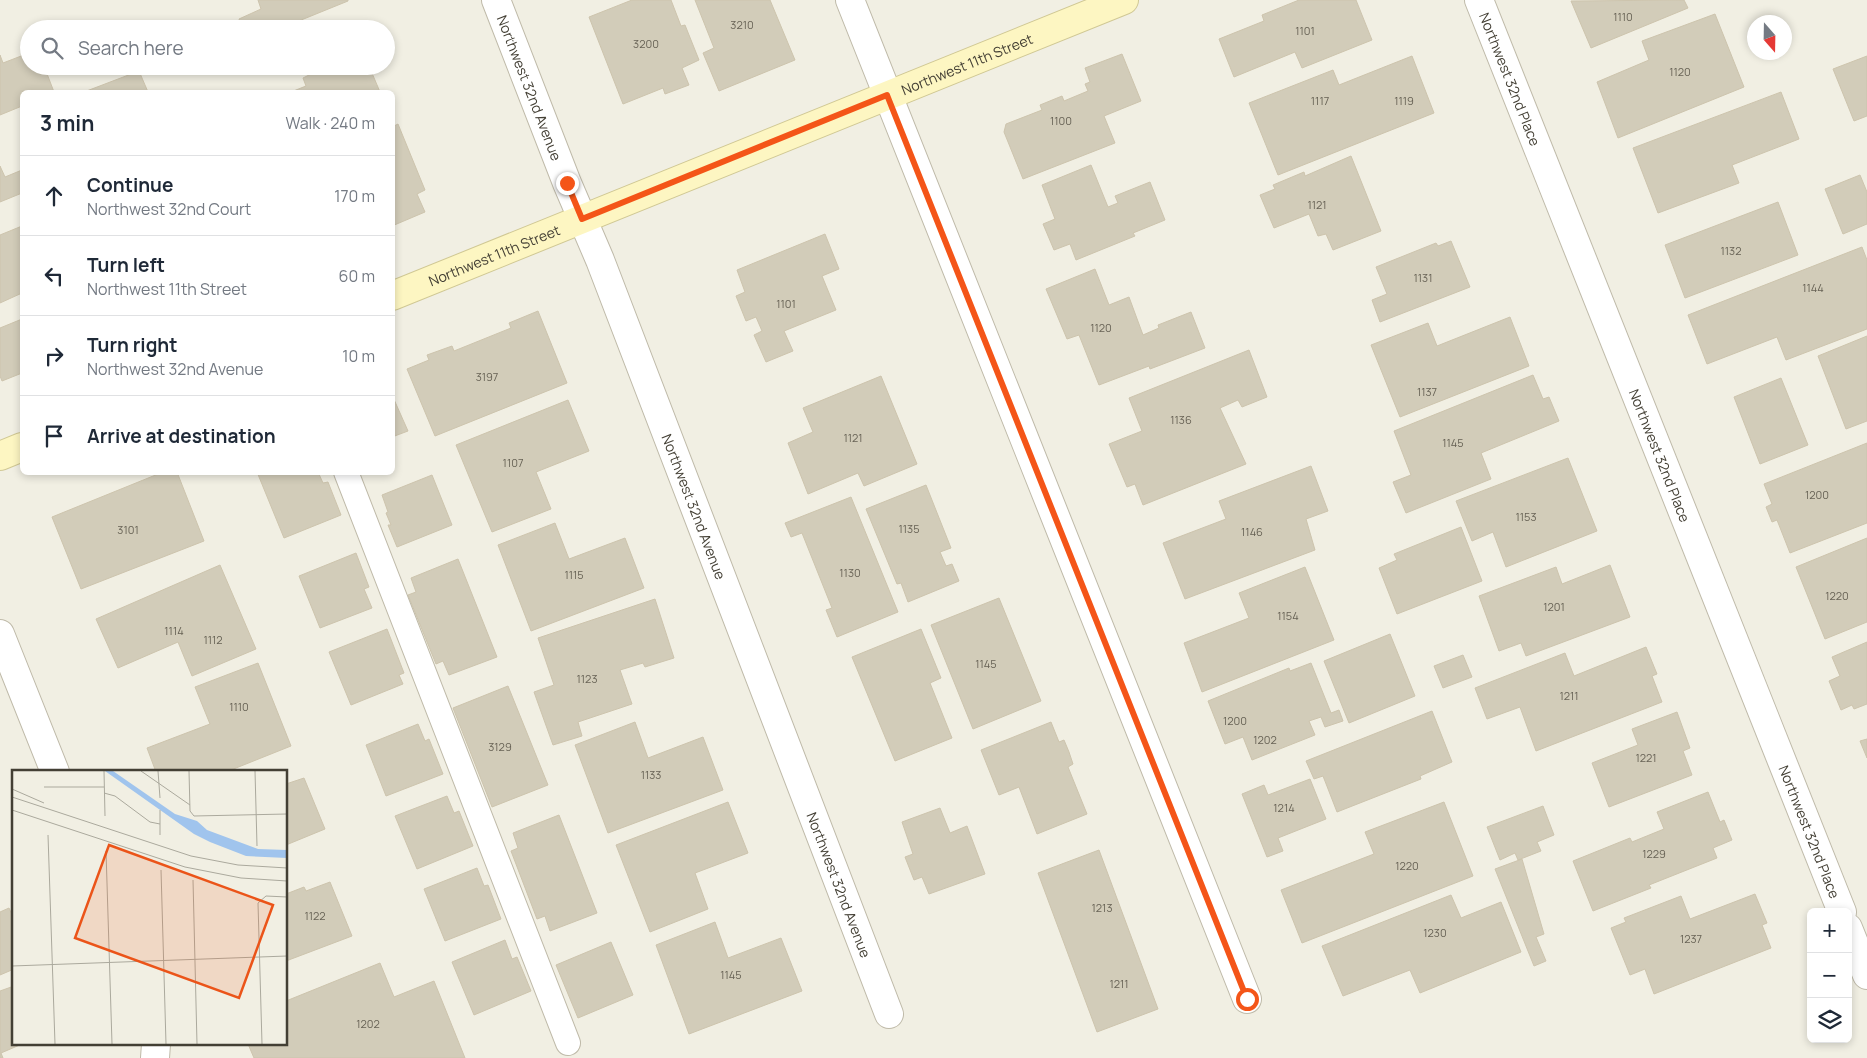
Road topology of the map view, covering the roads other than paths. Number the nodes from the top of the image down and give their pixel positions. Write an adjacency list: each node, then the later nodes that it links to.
1 (496, 0): 6 (street, Northwest 32nd Avenue)
2 (850, 0): 5 (street)
3 (1124, 0): 5 (street, Northwest 11th Street)
4 (1479, 0): 13 (street, Northwest 32nd Place)
5 (887, 95): 6 (street, Northwest 11th Street); 16 (street)
6 (582, 219): 7 (street, Northwest 11th Street); 17 (street, Northwest 32nd Avenue)
7 (395, 295)
8 (20, 448): 9 (street)
9 (0, 456)
10 (347, 475): 18 (lane)
11 (0, 634): 12 (street)
12 (55, 770)
13 (1840, 908)
14 (1852, 938): 15 (street)
15 (1867, 975)
16 (1247, 999)
17 (889, 1014)
18 (568, 1042)

